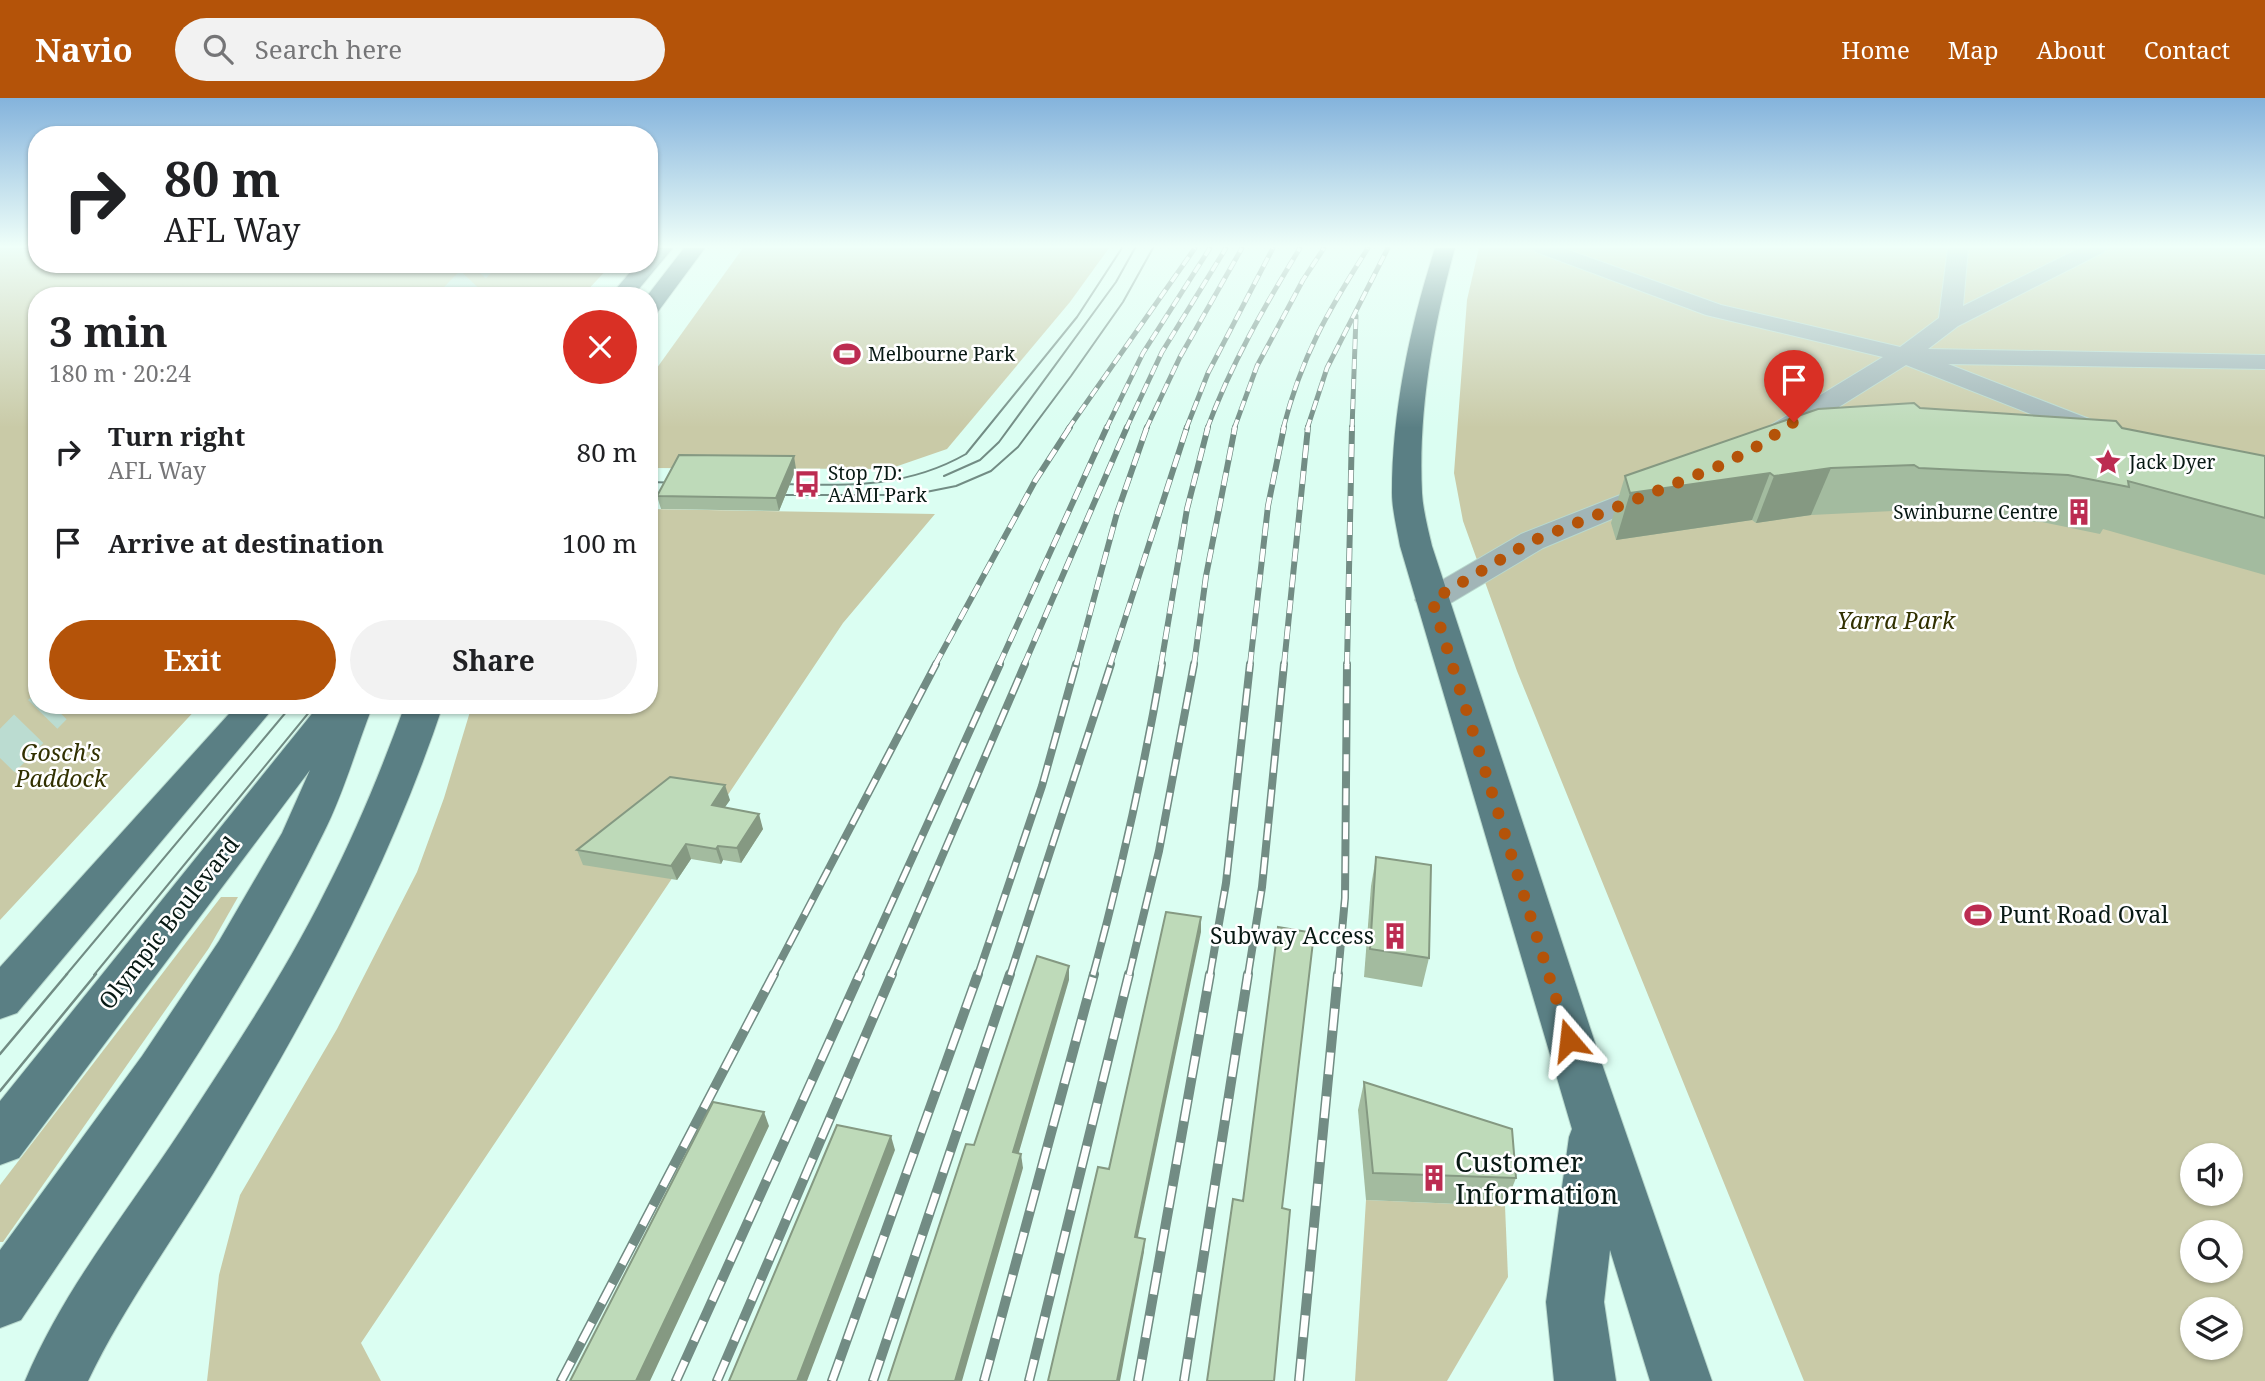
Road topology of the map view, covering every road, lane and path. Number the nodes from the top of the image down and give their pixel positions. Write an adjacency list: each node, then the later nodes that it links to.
1 (1429, 308): 13 (main road)
2 (1708, 308): 6 (street)
3 (1951, 308): 5 (street)
4 (1976, 308): 5 (street)
5 (1950, 321): 6 (street)
6 (1904, 355): 7 (street); 8 (street); 11 (street)
7 (2265, 362)
8 (1794, 422): 9 (street); 10 (street)
9 (1835, 427)
10 (1742, 454)
11 (2082, 454)
12 (1694, 475): 13 (street)
13 (1432, 600): 19 (main road)
14 (250, 714): 18 (main road)
15 (331, 714): 20 (main road, Olympic Boulevard)
16 (350, 714): 21 (main road)
17 (421, 714): 22 (main road)
18 (0, 999)
19 (1596, 1124): 23 (main road); 24 (main road)
20 (0, 1141)
21 (0, 1299)
22 (56, 1381)
23 (1585, 1381)
24 (1681, 1381)

